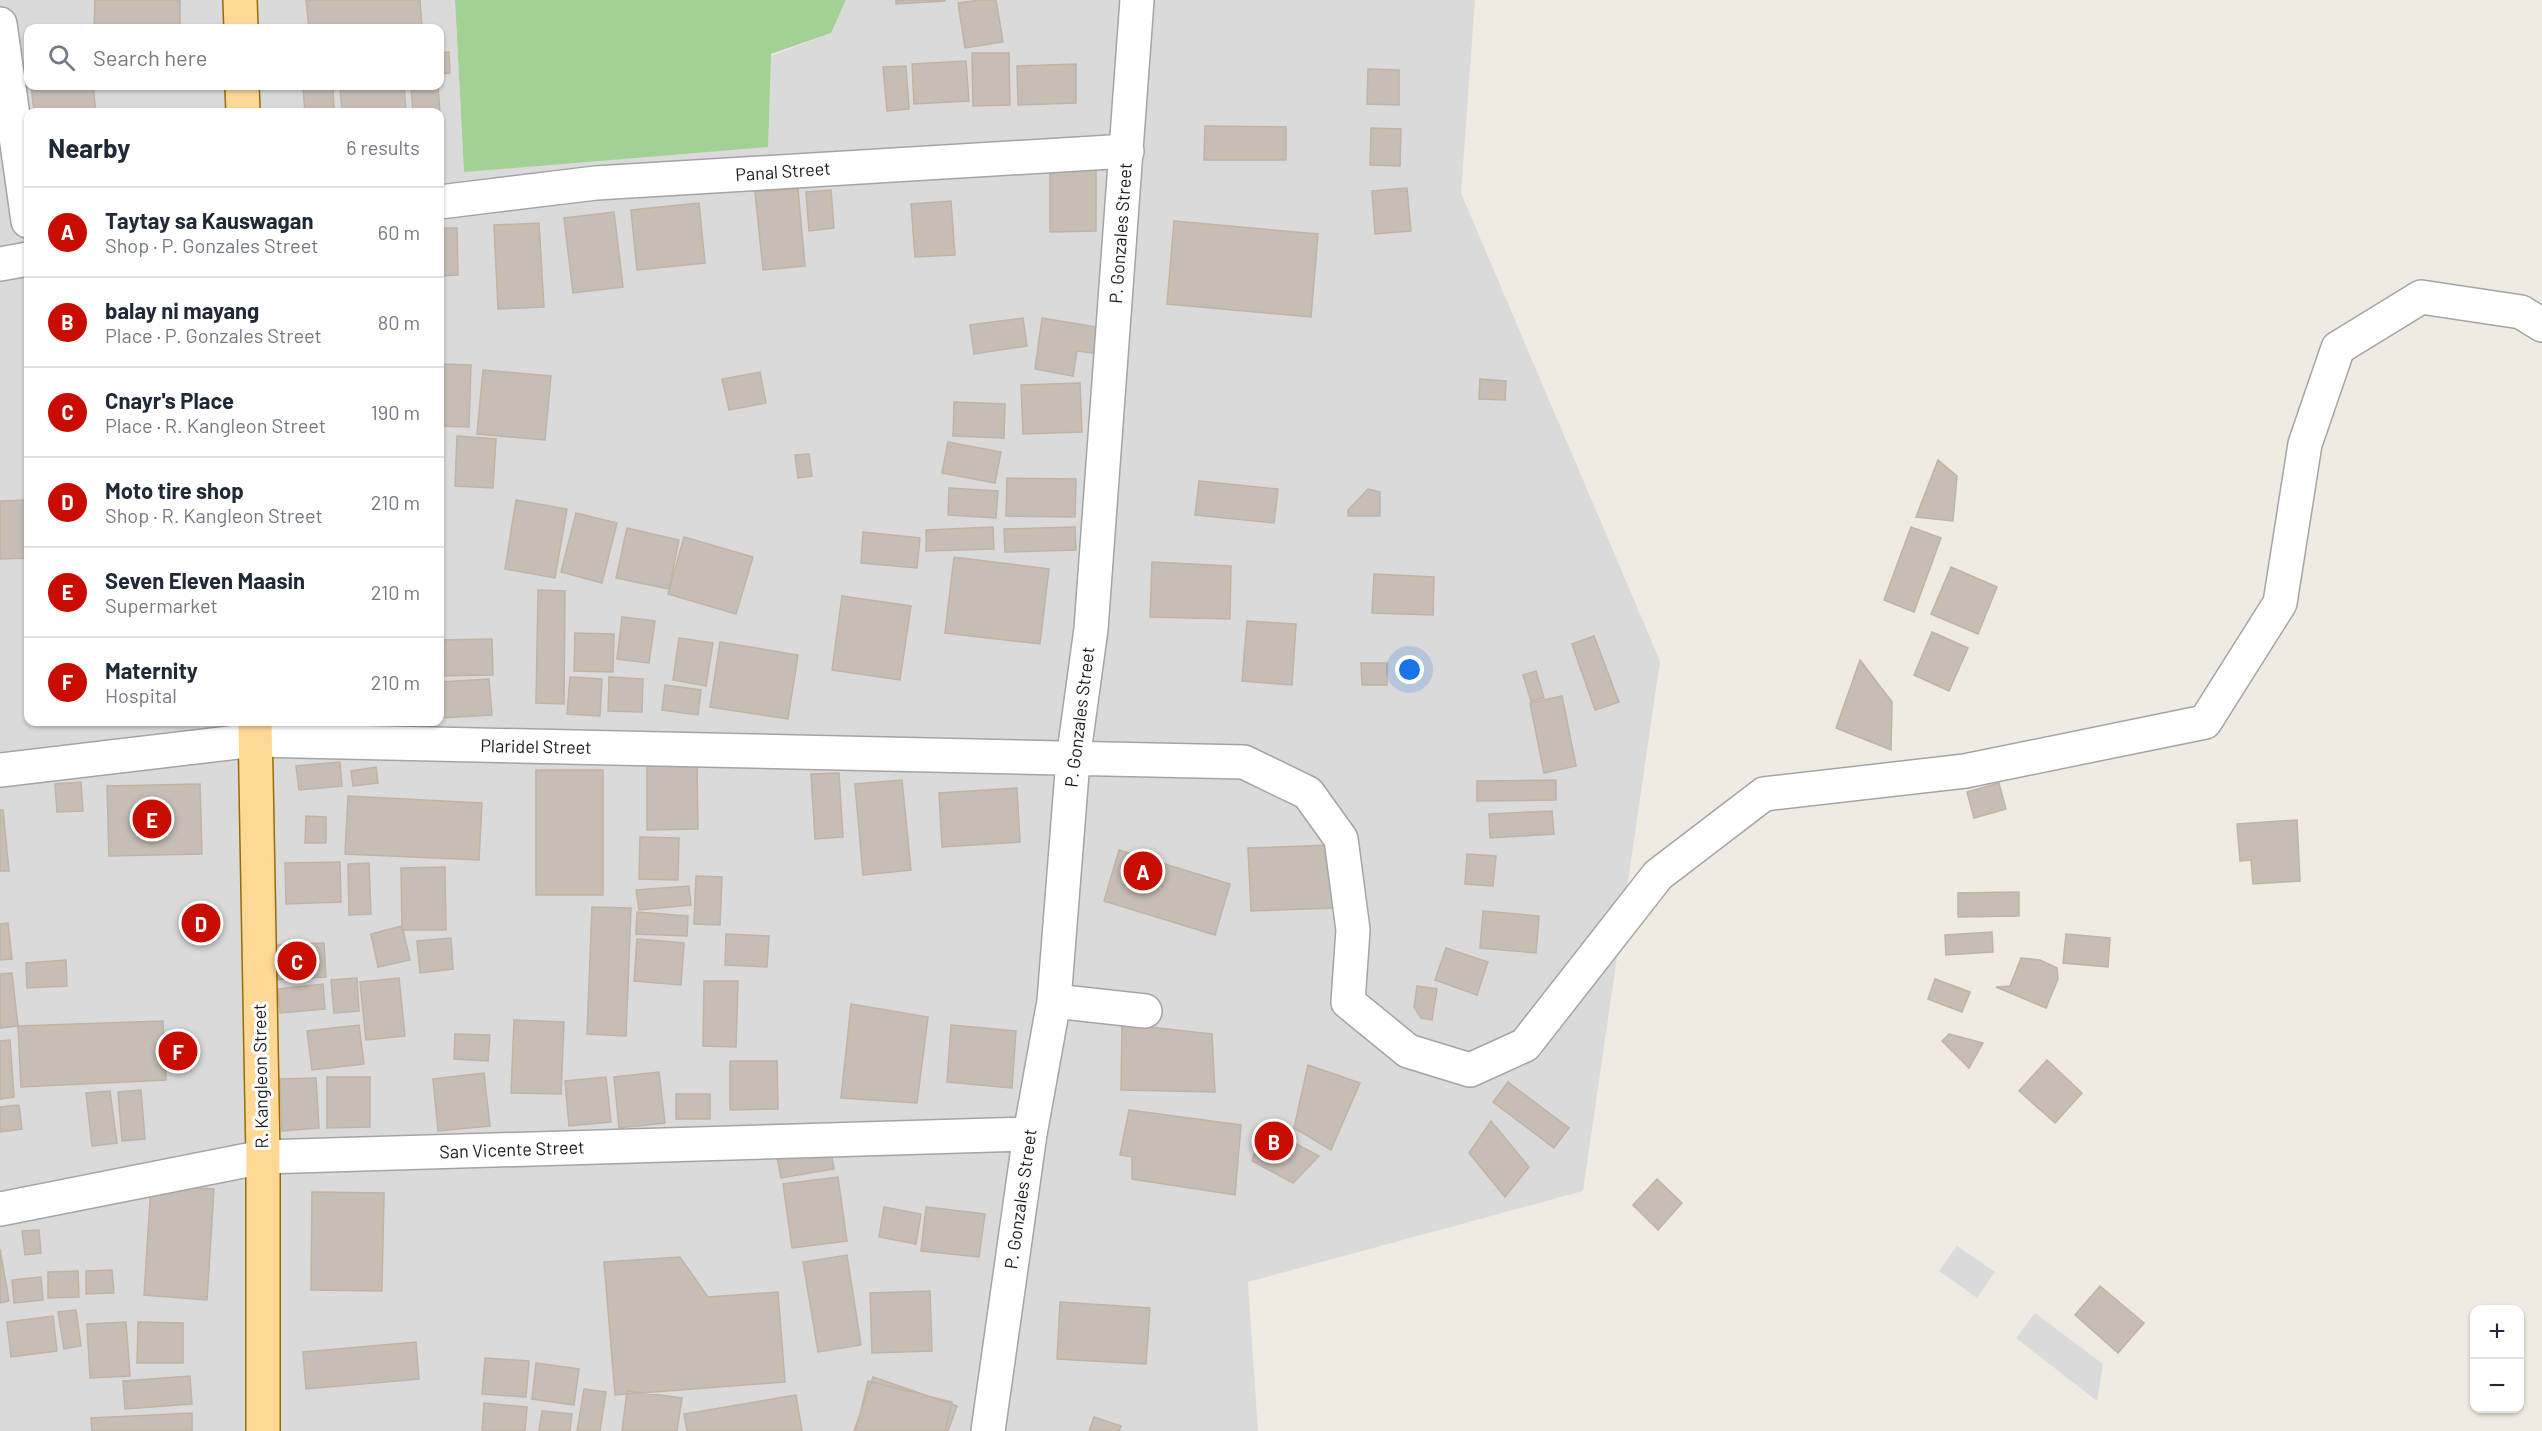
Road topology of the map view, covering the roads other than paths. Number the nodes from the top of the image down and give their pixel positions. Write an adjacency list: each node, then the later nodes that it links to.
1 (240, 0): 4 (main road)
2 (1137, 0): 7 (street, P. Gonzales Street)
3 (0, 24): 8 (street)
4 (241, 24)
5 (242, 90): 6 (main road)
6 (243, 108)
7 (1127, 151): 9 (street, Panal Street); 14 (street, P. Gonzales Street)
8 (24, 193)
9 (444, 202)
10 (24, 260): 11 (street)
11 (0, 264)
12 (2542, 325): 14 (street, Plaridel Street)
13 (255, 731): 14 (street, Plaridel Street); 15 (street, Plaridel Street); 19 (main road, R. Kangleon Street)
14 (1073, 760): 16 (street, P. Gonzales Street)
15 (0, 770)
16 (1054, 1001): 17 (street); 18 (street, P. Gonzales Street)
17 (1145, 1011)
18 (1030, 1134): 19 (street, San Vicente Street); 22 (street, P. Gonzales Street)
19 (263, 1157): 20 (street, San Vicente Street); 21 (main road, R. Kangleon Street)
20 (0, 1209)
21 (263, 1431)
22 (988, 1431)

